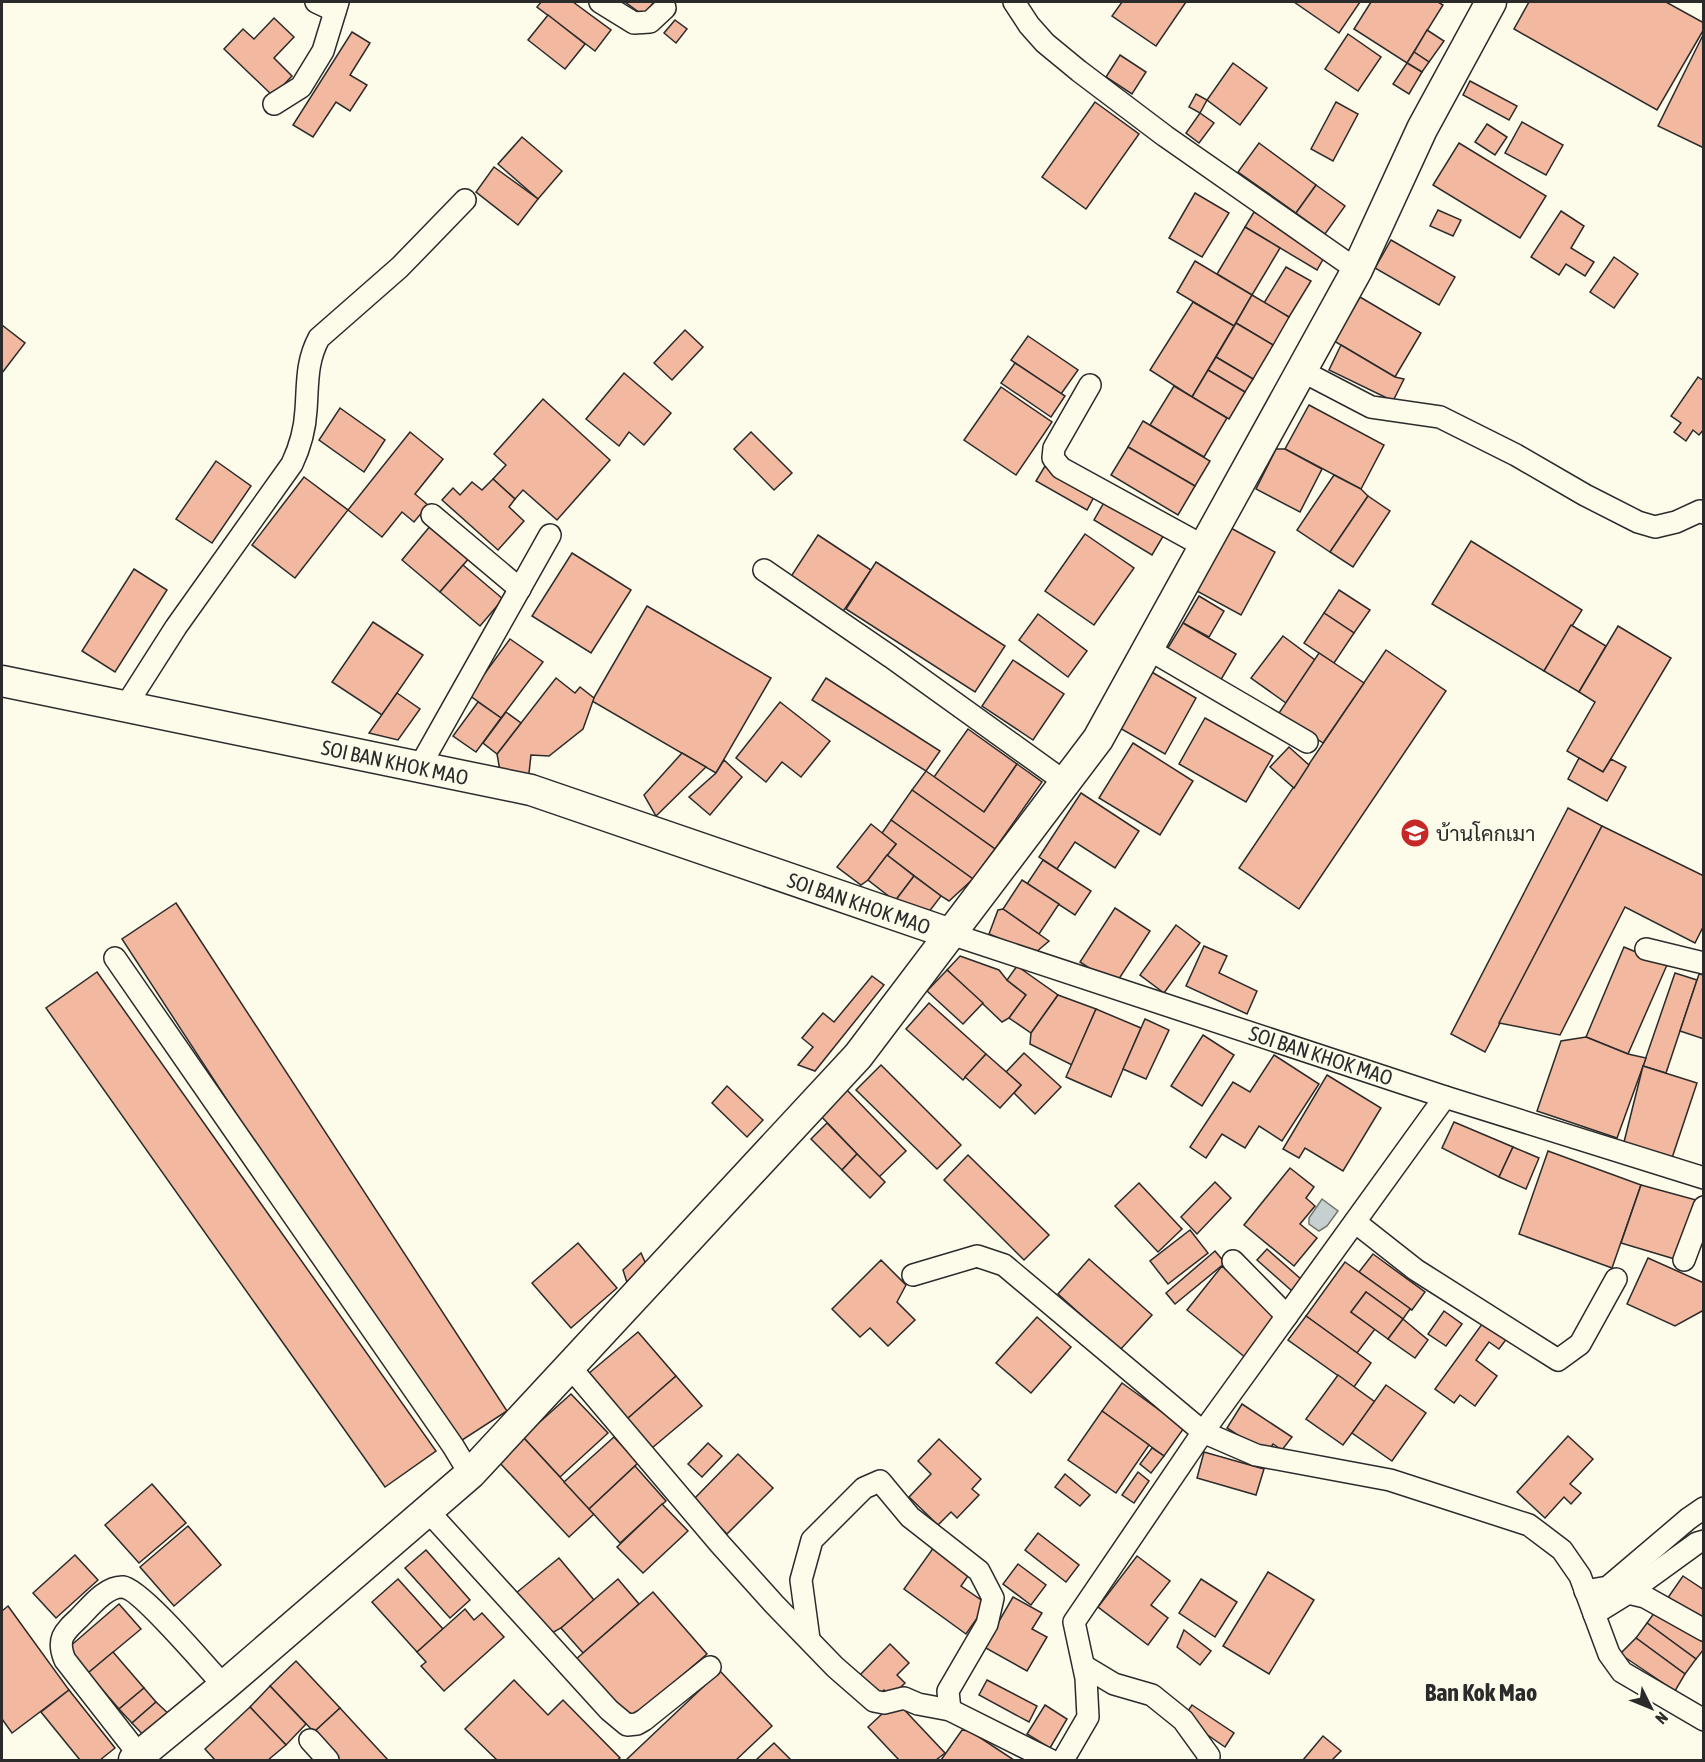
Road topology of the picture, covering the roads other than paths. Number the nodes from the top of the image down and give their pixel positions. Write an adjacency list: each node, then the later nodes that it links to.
1 (316, 2): 5 (street)
2 (600, 2): 6 (street)
3 (1014, 2): 9 (street)
4 (1491, 2): 9 (street)
5 (337, 6): 7 (street)
6 (665, 8)
7 (274, 104)
8 (465, 200): 20 (street)
9 (1357, 270): 10 (street)
10 (1302, 371): 12 (street); 15 (street)
11 (1090, 385): 15 (street)
12 (1704, 513)
13 (432, 515): 17 (street)
14 (550, 535): 17 (street)
15 (1205, 547): 18 (street)
16 (764, 570): 23 (street)
17 (520, 589): 22 (street)
18 (1148, 649): 21 (street); 23 (street)
19 (2, 681): 20 (street, SOI BAN KHOK MAO)
20 (124, 707): 22 (street, SOI BAN KHOK MAO)
21 (1307, 742)
22 (420, 766): 24 (street, SOI BAN KHOK MAO)
23 (1065, 782): 24 (street)
24 (951, 934): 28 (street, SOI BAN KHOK MAO); 37 (street)
25 (1646, 949): 27 (street)
26 (115, 958): 39 (street)
27 (1704, 963)
28 (1445, 1097): 29 (street, SOI BAN KHOK MAO); 31 (street)
29 (1704, 1178)
30 (1704, 1207): 32 (street)
31 (1355, 1222): 35 (street); 36 (street)
32 (1684, 1260)
33 (1233, 1261): 36 (street)
34 (913, 1275): 38 (street)
35 (1616, 1279)
36 (1287, 1316): 38 (street)
37 (570, 1367): 39 (street); 47 (street)
38 (1203, 1432): 43 (street); 48 (street)
39 (470, 1474): 41 (street)
40 (1704, 1509): 43 (street)
41 (428, 1511): 49 (street); 50 (street)
42 (1704, 1541): 44 (street)
43 (1585, 1591): 45 (street)
44 (1628, 1593): 45 (street); 46 (street)
45 (1594, 1614): 52 (street)
46 (1704, 1630)
47 (809, 1639): 51 (street); 51 (street)
48 (1083, 1666): 57 (street); 58 (street)
49 (710, 1667)
50 (224, 1686): 54 (street); 54 (street)
51 (950, 1710): 56 (street)
52 (1704, 1720)
53 (310, 1740): 55 (street)
54 (147, 1756)
55 (328, 1761)
56 (1050, 1761)
57 (1063, 1761)
58 (1208, 1761)

